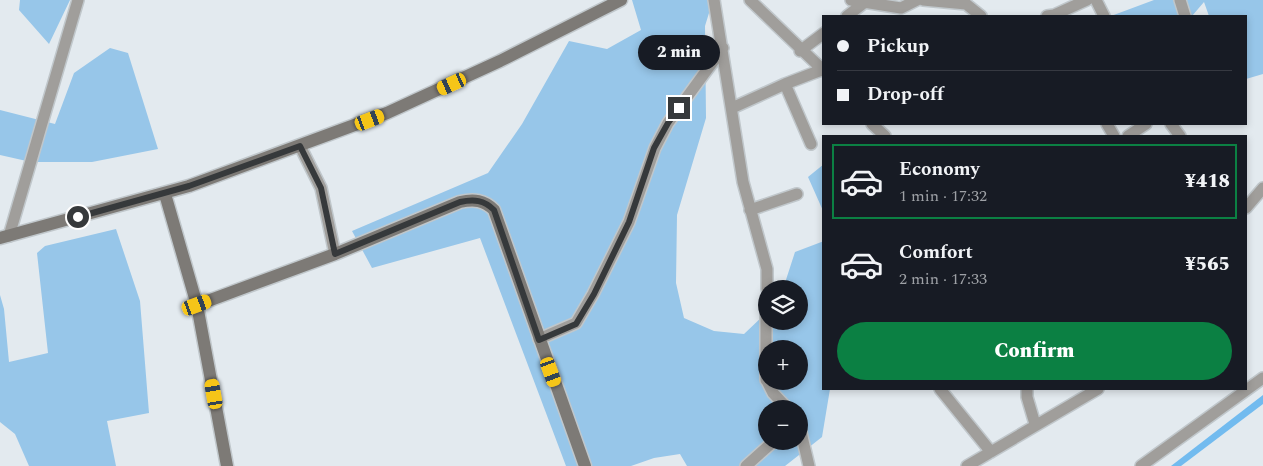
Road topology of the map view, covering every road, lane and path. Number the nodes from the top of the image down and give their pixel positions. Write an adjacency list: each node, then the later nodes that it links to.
1 (78, 0): 36 (street)
2 (621, 0): 30 (street)
3 (714, 0): 19 (street)
4 (750, 0): 20 (street)
5 (851, 0): 11 (street)
6 (917, 0): 12 (street)
7 (923, 0): 14 (street)
8 (1087, 0): 15 (street)
9 (1096, 0): 16 (street)
10 (1180, 0): 17 (street)
11 (864, 3): 12 (street); 13 (street)
12 (898, 12)
13 (847, 15)
14 (980, 15)
15 (1054, 15)
16 (1104, 15)
17 (1186, 15)
18 (822, 34): 20 (street)
19 (723, 48): 24 (street); 40 (street)
20 (800, 51): 21 (street)
21 (822, 69)
22 (822, 70): 23 (street)
23 (785, 84): 24 (street); 29 (street)
24 (732, 108): 35 (street)
25 (873, 125): 27 (street)
26 (1144, 125): 28 (street)
27 (884, 135)
28 (1130, 135)
29 (811, 144)
30 (300, 146): 32 (street); 37 (street)
31 (1263, 188): 34 (street)
32 (165, 194): 36 (street); 39 (street)
33 (797, 194): 35 (street)
34 (1247, 207)
35 (750, 210): 38 (street)
36 (4, 237)
37 (335, 254): 39 (street); 40 (street)
38 (767, 280)
39 (197, 305): 53 (street)
40 (539, 340): 54 (street)
41 (1263, 378): 47 (street)
42 (772, 390): 48 (street)
43 (941, 390): 52 (street)
44 (1027, 390): 49 (street)
45 (1096, 390): 49 (street)
46 (1246, 390): 58 (street)
47 (1247, 390)
48 (780, 400)
49 (1035, 424): 52 (street)
50 (764, 450): 55 (street)
51 (805, 450): 56 (street)
52 (991, 452): 57 (street)
53 (227, 466)
54 (586, 466)
55 (746, 466)
56 (809, 466)
57 (967, 466)
58 (1142, 466)

